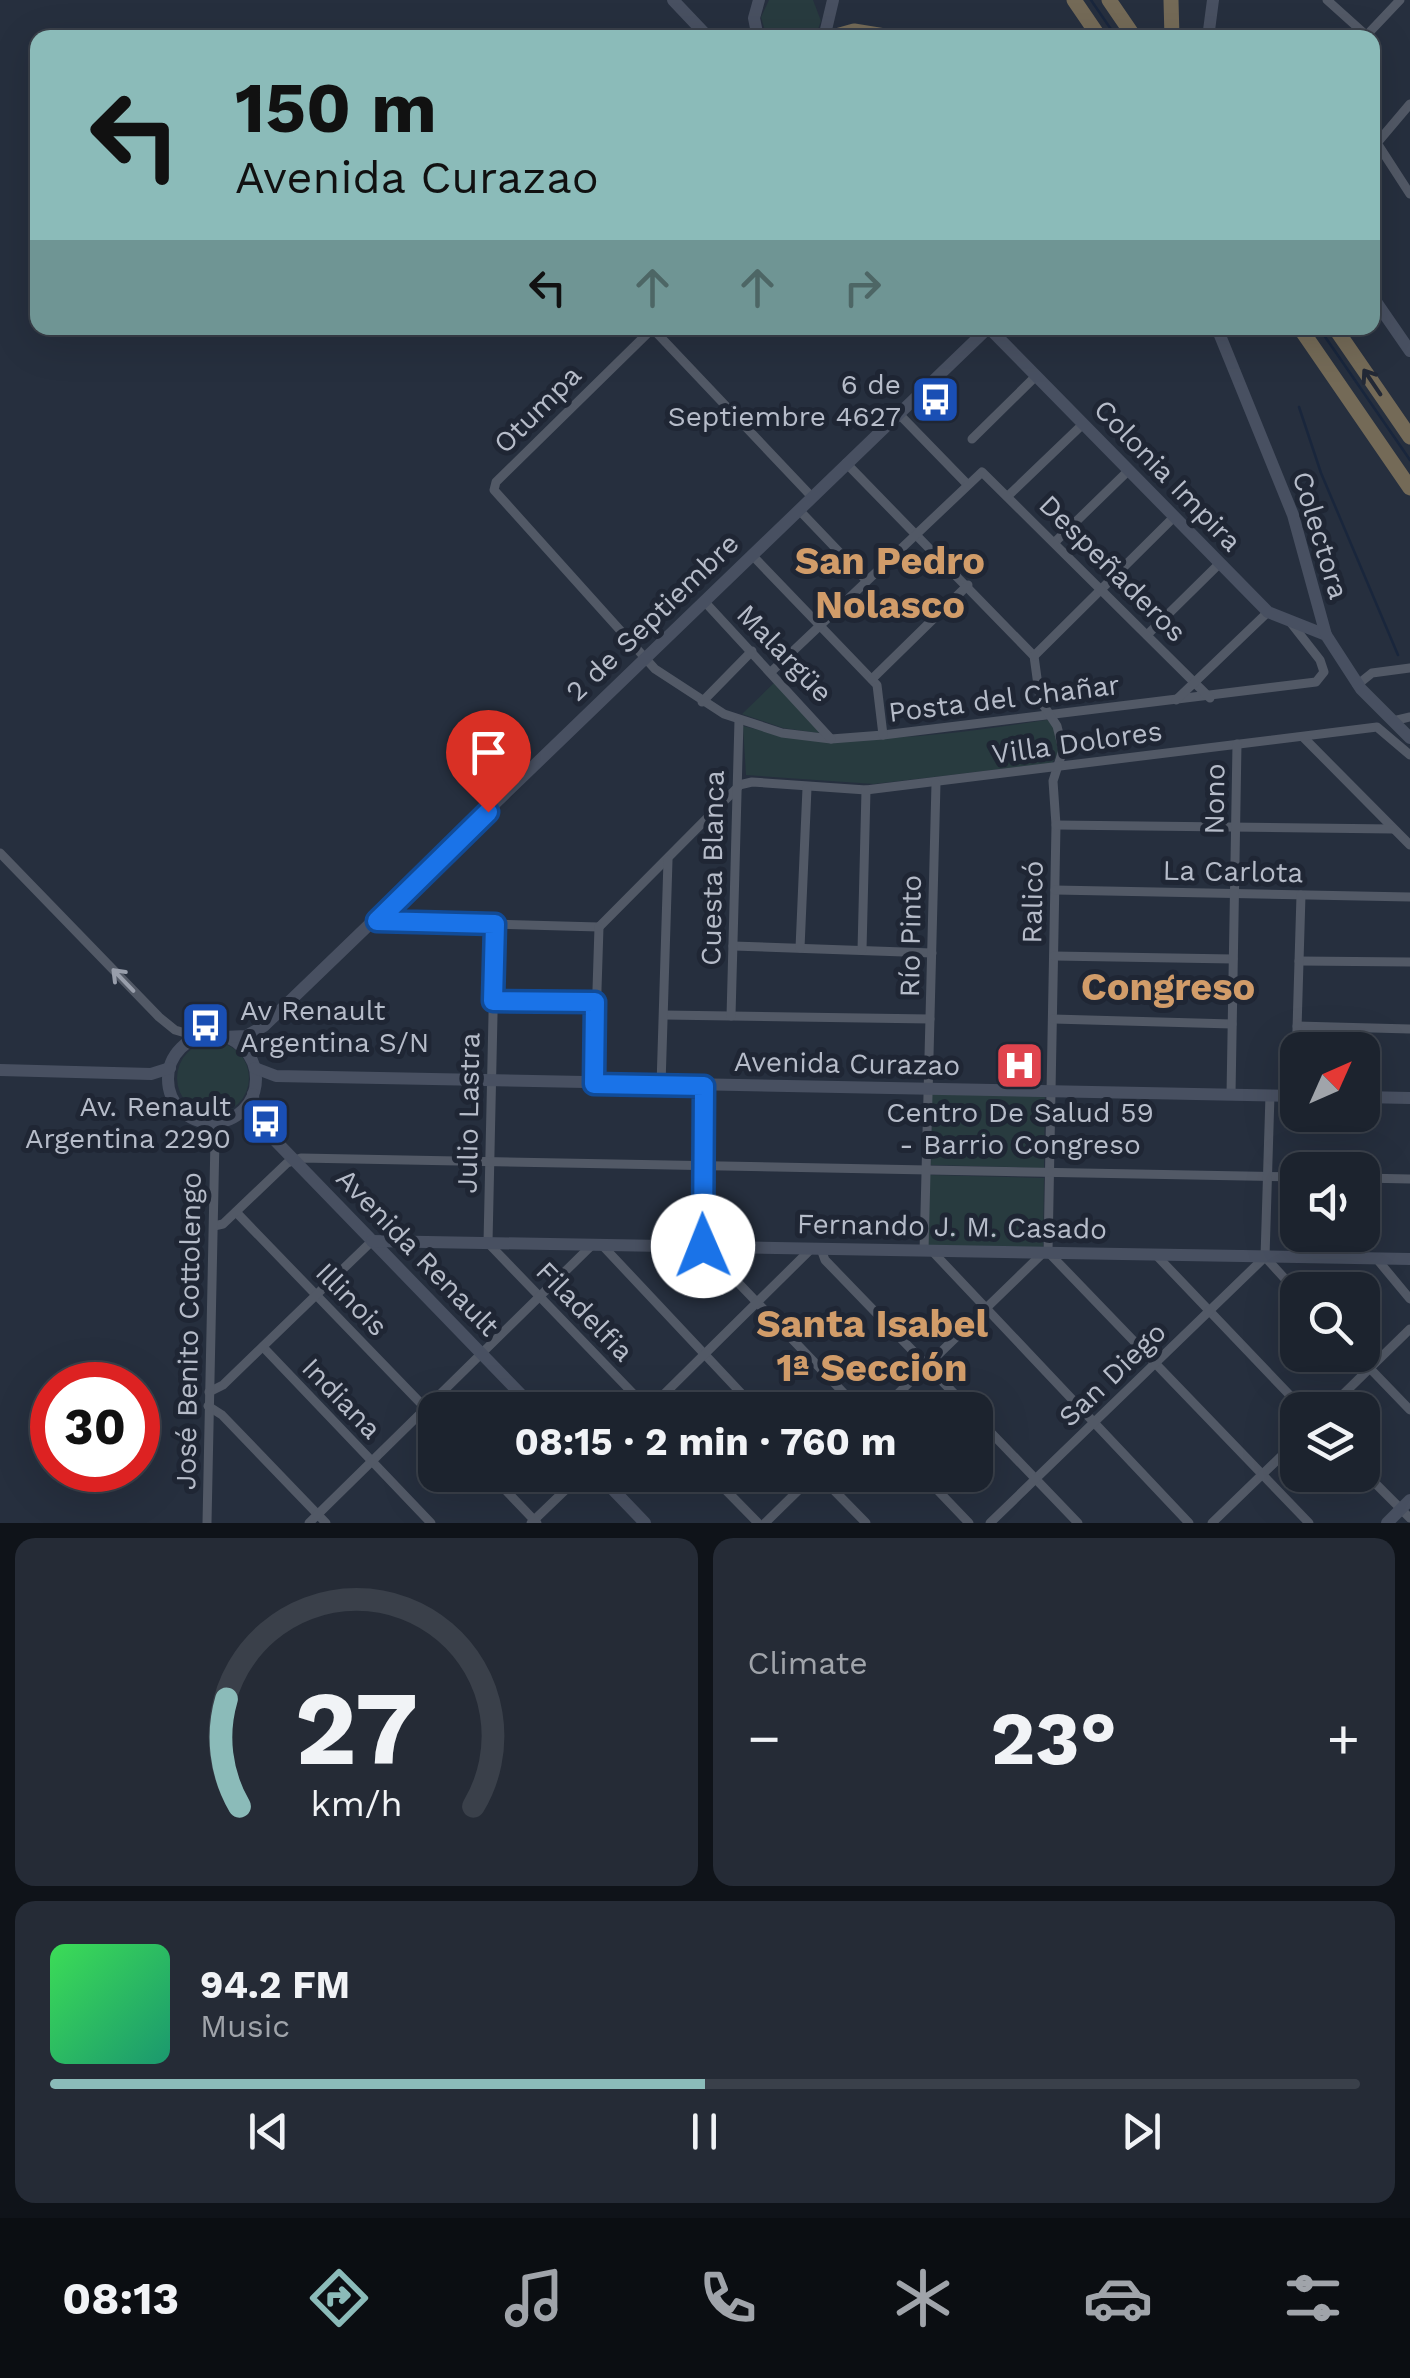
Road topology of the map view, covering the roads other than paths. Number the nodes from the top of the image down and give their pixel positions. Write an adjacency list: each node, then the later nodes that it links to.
1 (665, 0): 11 (street)
2 (673, 0): 12 (street)
3 (759, 0): 13 (street)
4 (1074, 0): 15 (highway)
5 (1109, 0): 16 (highway)
6 (1170, 0): 17 (highway)
7 (1213, 0): 18 (street)
8 (1326, 0): 19 (street)
9 (1400, 0): 20 (street)
10 (828, 4): 14 (street)
11 (692, 30)
12 (701, 30)
13 (756, 30)
14 (826, 30)
15 (1095, 30)
16 (1130, 30)
17 (1172, 30)
18 (1209, 30)
19 (1358, 30)
20 (1371, 30)
21 (1410, 104): 22 (street)
22 (1380, 139)
23 (1380, 148): 24 (street)
24 (1410, 194)
25 (1380, 307): 34 (street)
26 (645, 335): 43 (street, Otumpa)
27 (659, 335): 47 (street)
28 (981, 335): 36 (street, 2 de Septiembre)
29 (995, 335): 35 (street, Colonia Impira)
30 (1220, 335): 62 (street, Colectora)
31 (1295, 335): 40 (highway)
32 (1305, 335): 40 (highway)
33 (1340, 335): 38 (highway, one-way to 33)
34 (1407, 346)
35 (1036, 376): 37 (street, Colonia Impira); 39 (street)
36 (898, 413): 41 (street, 2 de Septiembre); 44 (street)
37 (1083, 424): 42 (street, Colonia Impira); 46 (street)
38 (1410, 437)
39 (972, 439)
40 (1379, 443): 45 (highway)
41 (846, 463): 47 (street, 2 de Septiembre); 50 (street)
42 (1129, 470): 49 (street, Colonia Impira); 51 (street)
43 (496, 482): 65 (street, Posta del Chañar)
44 (966, 484): 46 (street, Despeñaderos); 50 (street)
45 (1410, 488)
46 (1009, 495): 51 (street, Despeñaderos)
47 (812, 497): 48 (street, 2 de Septiembre)
48 (798, 510): 52 (street, 2 de Septiembre); 54 (street)
49 (1174, 517): 53 (street, Colonia Impira); 56 (street)
50 (916, 532): 54 (street); 55 (street)
51 (1055, 542): 56 (street, Despeñaderos)
52 (752, 555): 57 (street, 2 de Septiembre); 60 (street)
53 (1220, 563): 58 (street, Colonia Impira); 61 (street)
54 (866, 580): 60 (street)
55 (968, 585): 64 (street); 68 (street)
56 (1101, 589): 61 (street, Despeñaderos); 64 (street)
57 (704, 602): 63 (street, Malargüe); 65 (street, 2 de Septiembre)
58 (1268, 612): 59 (street, Colonia Impira); 69 (street)
59 (1290, 623): 62 (street, Colonia Impira); 71 (street, Posta del Chañar)
60 (820, 625): 67 (street); 68 (street)
61 (1147, 634): 69 (street, Despeñaderos)
62 (1326, 634): 70 (street, Colectora)
63 (752, 651): 67 (street, Malargüe); 73 (street)
64 (1034, 656): 75 (street, Ralicó)
65 (644, 660): 73 (street, Posta del Chañar); 99 (street, 2 de Septiembre)
66 (1410, 668): 70 (street)
67 (772, 672): 81 (street, Malargüe)
68 (872, 678): 78 (street)
69 (1195, 682): 71 (street, Despeñaderos); 72 (street)
70 (1358, 685): 77 (street, Colectora)
71 (1210, 698): 72 (street, Posta del Chañar)
72 (1176, 700): 75 (street, Posta del Chañar)
73 (702, 702): 76 (street, Posta del Chañar)
74 (1410, 717): 77 (street)
75 (1051, 718): 78 (street, Posta del Chañar); 84 (street, Ralicó)
76 (739, 720): 81 (street, Posta del Chañar); 86 (street, Cuesta Blanca)
77 (1392, 721): 80 (street, Colectora)
78 (883, 735): 81 (street, Posta del Chañar)
79 (1303, 737): 82 (street, Villa Dolores); 83 (street, Villa Dolores); 91 (street)
80 (1410, 737)
81 (831, 738)
82 (1237, 744): 84 (street, Villa Dolores); 90 (street, Nono)
83 (1410, 755)
84 (1057, 766): 85 (street, Villa Dolores); 89 (street, Ralicó)
85 (936, 783): 88 (street, Villa Dolores); 105 (street, Río Pinto)
86 (739, 786): 87 (street, Villa Dolores); 94 (street); 102 (street, Cuesta Blanca)
87 (807, 788): 88 (street, Villa Dolores); 103 (street)
88 (866, 790): 104 (street)
89 (1056, 825): 90 (street); 95 (street, Ralicó)
90 (1236, 827): 91 (street); 96 (street, Nono)
91 (1393, 829): 92 (street)
92 (1410, 845)
93 (0, 853): 121 (street, one-way to 93)
94 (668, 860): 101 (street); 112 (street)
95 (1055, 890): 96 (street, La Carlota); 106 (street, Ralicó)
96 (1235, 894): 97 (street, La Carlota); 107 (street, Nono)
97 (1301, 895): 98 (street, La Carlota); 108 (street)
98 (1410, 897)
99 (377, 921): 100 (street); 117 (street, 2 de Septiembre)
100 (495, 924): 101 (street); 110 (street, Julio Lastra)
101 (599, 927): 111 (street)
102 (733, 946): 103 (street); 113 (street, Cuesta Blanca)
103 (800, 948): 104 (street)
104 (862, 950): 105 (street)
105 (932, 953): 114 (street, Río Pinto)
106 (1054, 956): 107 (street); 115 (street, Ralicó)
107 (1234, 959): 116 (street, Nono)
108 (1299, 961): 109 (street); 118 (street)
109 (1410, 962)
110 (493, 1001): 111 (street); 127 (street, Julio Lastra)
111 (595, 1002): 128 (street)
112 (664, 1015): 113 (street); 129 (street)
113 (731, 1016): 114 (street)
114 (930, 1019): 132 (street, Río Pinto)
115 (1053, 1020): 116 (street); 133 (street, Ralicó)
116 (1232, 1024): 134 (street, Nono)
117 (264, 1026): 122 (street, 2 de Septiembre); 123 (street, 2 de Septiembre)
118 (1297, 1026): 119 (street); 120 (street)
119 (1410, 1029)
120 (1297, 1032)
121 (199, 1037): 122 (street); 125 (street)
122 (224, 1037): 123 (street)
123 (253, 1063): 126 (street, Avenida Curazao); 131 (street)
124 (0, 1070): 125 (street)
125 (170, 1075): 140 (street)
126 (276, 1076): 127 (street, Avenida Curazao); 131 (street, Avenida Curazao)
127 (492, 1082): 128 (street, Avenida Curazao); 145 (street, Julio Lastra)
128 (594, 1084): 129 (street, Avenida Curazao)
129 (661, 1085): 130 (street, Avenida Curazao)
130 (704, 1086): 132 (street, Avenida Curazao); 146 (street)
131 (255, 1089): 139 (street); 142 (street, Avenida Renault)
132 (928, 1089): 133 (street, Avenida Curazao); 147 (street, Río Pinto)
133 (1052, 1092): 134 (street, Avenida Curazao); 148 (street, Ralicó)
134 (1231, 1094): 135 (street, Avenida Curazao)
135 (1270, 1095): 136 (street, Avenida Curazao); 149 (street)
136 (1280, 1095)
137 (1380, 1097): 138 (street)
138 (1410, 1098)
139 (236, 1116): 141 (street); 142 (street, Avenida Renault)
140 (206, 1122): 141 (street); 143 (street, José Benito Cottolengo)
141 (222, 1122): 143 (street, José Benito Cottolengo)
142 (264, 1129): 144 (street, Avenida Renault)
143 (215, 1139): 154 (street, José Benito Cottolengo)
144 (294, 1160): 145 (street); 153 (street); 155 (street, Avenida Renault)
145 (489, 1162): 146 (street); 156 (street, Julio Lastra)
146 (703, 1165): 147 (street); 158 (street)
147 (926, 1170): 148 (street); 160 (street, Río Pinto)
148 (1048, 1172): 149 (street); 161 (street, Ralicó)
149 (1268, 1176): 150 (street); 163 (street)
150 (1280, 1176)
151 (1380, 1178): 152 (street)
152 (1410, 1178)
153 (236, 1212): 154 (street); 167 (street, Illinois)
154 (214, 1226): 182 (street, José Benito Cottolengo)
155 (372, 1241): 156 (street, Fernando J. M. Casado); 167 (street); 175 (street, Avenida Renault)
156 (488, 1243): 157 (street, Fernando J. M. Casado); 168 (street, Filadelfia)
157 (596, 1244): 158 (street, Fernando J. M. Casado); 168 (street); 176 (street)
158 (703, 1246): 159 (street, Fernando J. M. Casado); 170 (street)
159 (816, 1249): 160 (street, Fernando J. M. Casado); 170 (street); 179 (street)
160 (928, 1251): 161 (street, Fernando J. M. Casado); 171 (street)
161 (1046, 1252): 162 (street, Fernando J. M. Casado); 171 (street); 178 (street)
162 (1156, 1254): 163 (street, Fernando J. M. Casado); 172 (street)
163 (1265, 1257): 164 (street, Fernando J. M. Casado); 166 (street); 172 (street, San Diego)
164 (1376, 1258): 165 (street, Fernando J. M. Casado); 169 (street)
165 (1410, 1259)
166 (1280, 1273)
167 (316, 1294): 174 (street); 193 (street, Illinois)
168 (542, 1298): 175 (street); 185 (street, Filadelfia)
169 (1410, 1299)
170 (758, 1304): 176 (street); 188 (street)
171 (986, 1310): 179 (street); 197 (street)
172 (1208, 1311): 178 (street, San Diego); 191 (street)
173 (1410, 1329): 177 (street)
174 (263, 1347): 182 (street); 200 (street, Indiana)
175 (483, 1355): 183 (street); 184 (street, Avenida Renault)
176 (704, 1356): 186 (street); 187 (street)
177 (1380, 1358)
178 (1155, 1363): 197 (street, San Diego); 201 (street)
179 (928, 1366): 189 (street); 190 (street)
180 (1366, 1372): 192 (street)
181 (1374, 1372): 195 (street)
182 (208, 1392): 194 (street, José Benito Cottolengo)
183 (450, 1392)
184 (519, 1392)
185 (632, 1392)
186 (667, 1392)
187 (739, 1392)
188 (843, 1392)
189 (900, 1392)
190 (953, 1392)
191 (1287, 1392)
192 (1346, 1392)
193 (418, 1400)
194 (208, 1406): 212 (street); 214 (street, José Benito Cottolengo)
195 (1410, 1410)
196 (418, 1424): 200 (street)
197 (1094, 1424): 202 (street, San Diego); 224 (street)
198 (993, 1435): 202 (street)
199 (1280, 1458): 201 (street)
200 (372, 1462): 212 (street); 217 (street, Indiana)
201 (1262, 1475): 225 (street); 226 (street)
202 (1035, 1480): 222 (street, San Diego); 223 (street)
203 (1380, 1486): 211 (street)
204 (507, 1492): 213 (street)
205 (564, 1492): 213 (street)
206 (615, 1492): 218 (street)
207 (729, 1492): 219 (street)
208 (797, 1492): 219 (street)
209 (834, 1492): 220 (street)
210 (939, 1492): 221 (street)
211 (1407, 1509): 227 (street)
212 (318, 1514): 215 (street); 216 (street)
213 (534, 1522)
214 (207, 1523)
215 (309, 1523)
216 (326, 1523)
217 (431, 1523)
218 (645, 1523)
219 (761, 1523)
220 (866, 1523)
221 (969, 1523)
222 (990, 1523)
223 (1078, 1523)
224 (1189, 1523)
225 (1212, 1523)
226 (1309, 1523)
227 (1387, 1523)

